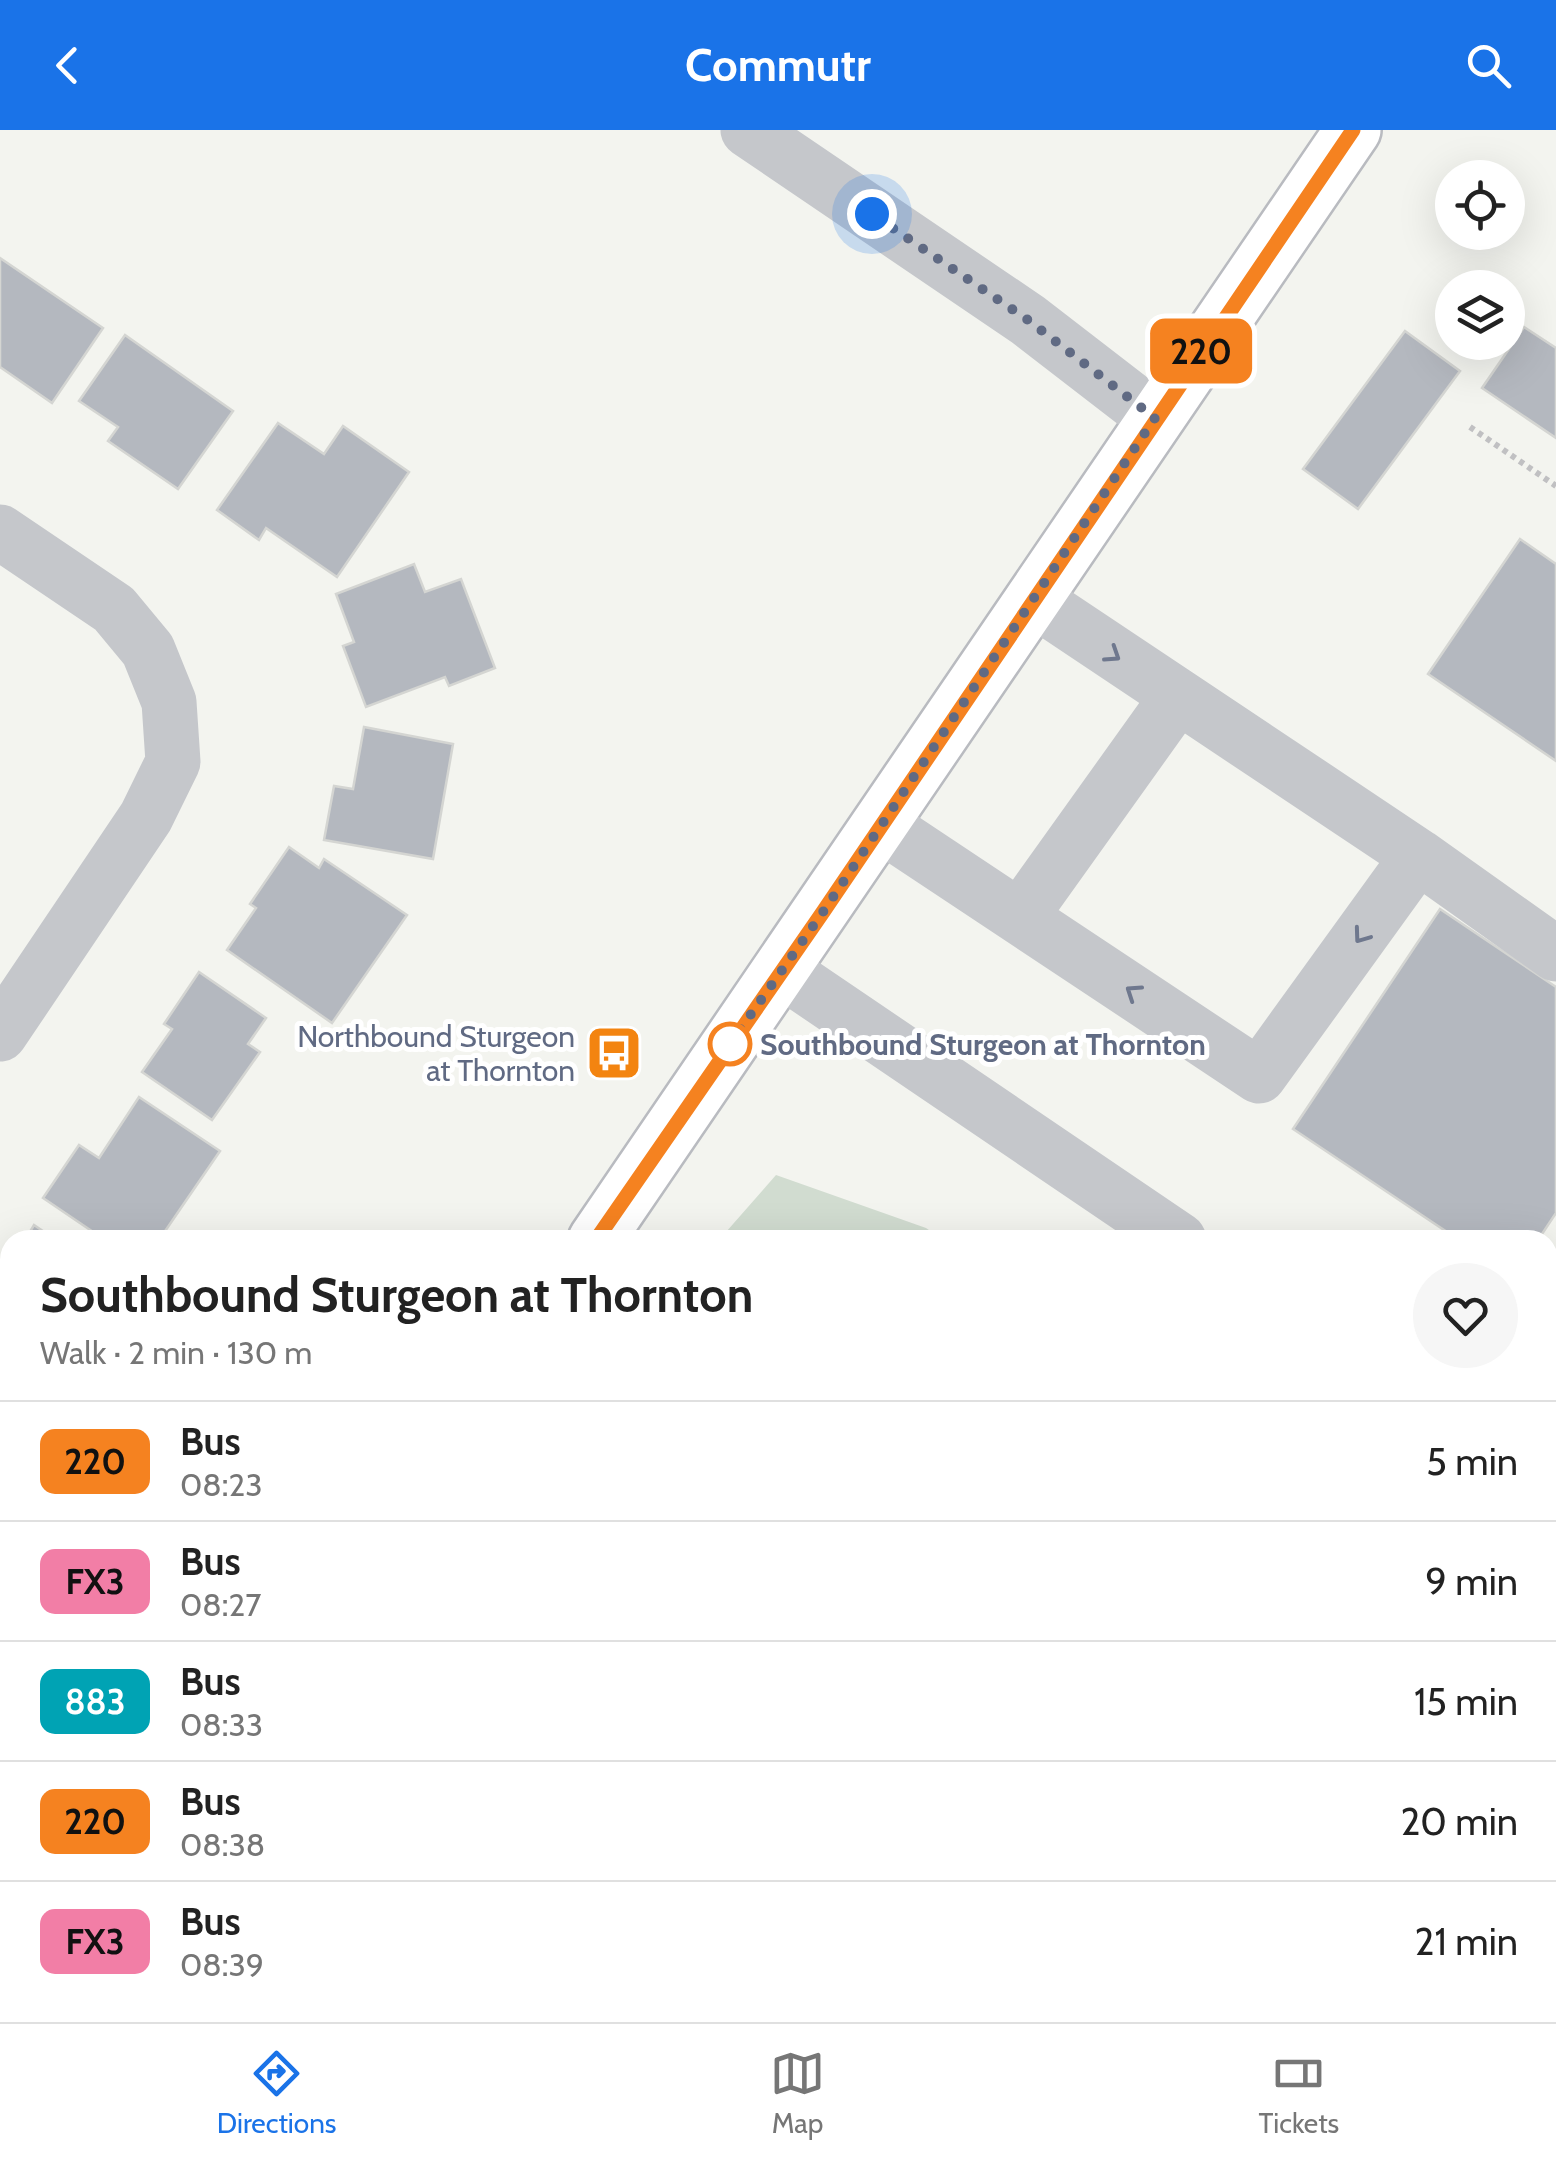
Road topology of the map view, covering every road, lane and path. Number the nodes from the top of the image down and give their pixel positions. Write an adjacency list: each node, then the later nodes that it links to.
1 (748, 130): 3 (street)
2 (1353, 130): 3 (main road)
3 (1155, 418): 7 (main road)
4 (1470, 427): 5 (path)
5 (1556, 486)
6 (0, 532): 14 (street)
7 (1033, 599): 8 (street, one-way to 8); 9 (main road)
8 (1178, 696): 10 (street); 11 (street)
9 (881, 825): 11 (street); 13 (main road)
10 (1418, 856): 11 (street, one-way to 11); 12 (street)
11 (1020, 917)
12 (1556, 954)
13 (781, 970): 15 (main road); 16 (street)
14 (0, 1034)
15 (603, 1230)
16 (1163, 1230)

